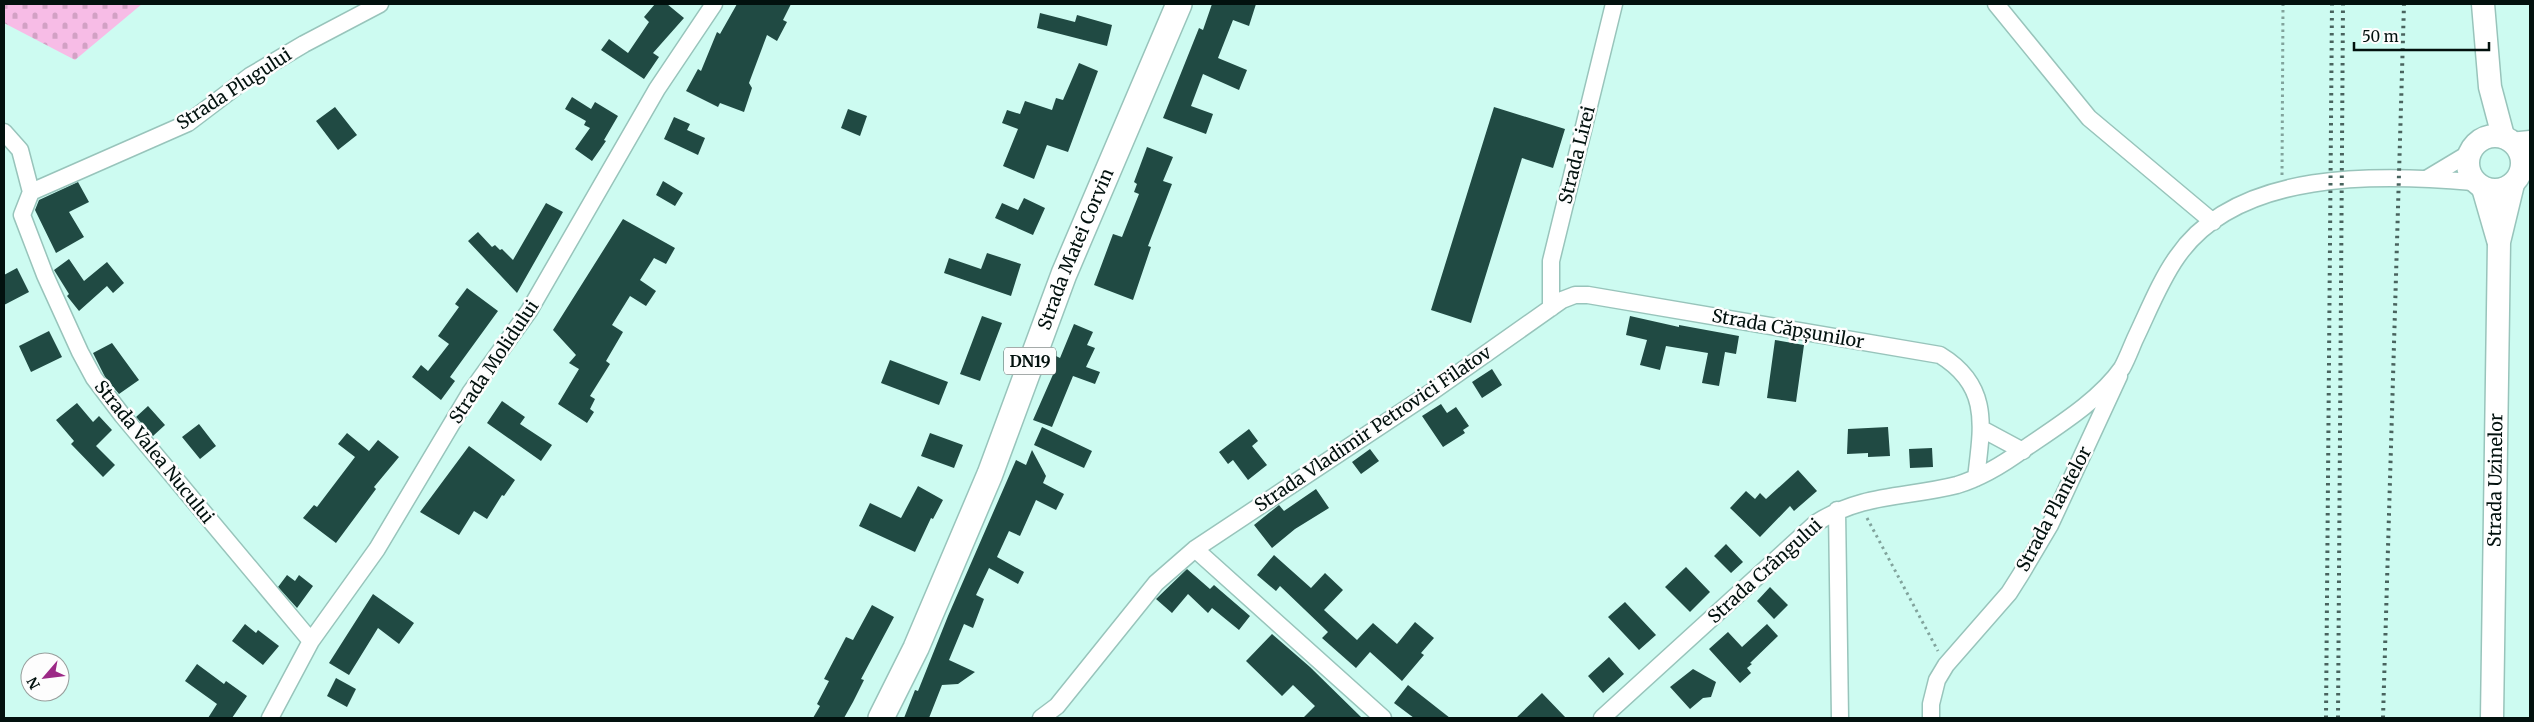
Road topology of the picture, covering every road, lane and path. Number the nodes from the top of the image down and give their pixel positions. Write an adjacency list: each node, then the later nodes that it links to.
1 (380, 4): 16 (street, Strada Plugului)
2 (714, 4): 27 (street, Strada Molidului)
3 (1179, 4): 30 (main road, Strada Matei Corvin / DN19)
4 (1614, 4): 19 (street, Strada Lirei)
5 (1996, 4): 17 (street)
6 (2283, 4): 15 (path)
7 (2483, 4): 8 (street)
8 (2490, 87): 10 (street); 11 (street)
9 (4, 132): 16 (street)
10 (2515, 139): 11 (street); 12 (street)
11 (2472, 148): 13 (street); 14 (street)
12 (2521, 175): 14 (street); 18 (street, Strada Uzinelor)
13 (2428, 178): 14 (street, Strada Crângului); 15 (street, Strada Crângului)
14 (2478, 185): 18 (street, Strada Uzinelor)
15 (2282, 191): 17 (street, Strada Crângului)
16 (31, 192): 27 (street, Strada Valea Nucului)
17 (2213, 222): 20 (street, Strada Crângului)
18 (2499, 242): 36 (street, Strada Uzinelor)
19 (1551, 308): 21 (street, Strada Căpșunilor); 26 (street, Strada Vladimir Petrovici Filatov)
20 (2122, 367): 22 (street, Strada Crângului); 28 (street, Strada Plantelor)
21 (1982, 429): 22 (street); 23 (street, Strada Căpșunilor)
22 (2023, 450): 23 (street, Strada Crângului)
23 (1976, 478): 24 (street, Strada Crângului)
24 (1859, 502): 25 (street, Strada Crângului); 28 (path)
25 (1837, 510): 33 (street, Strada Crângului); 34 (street)
26 (1195, 549): 31 (street, Strada Vladimir Petrovici Filatov); 32 (street)
27 (311, 641): 29 (street, Strada Molidului)
28 (1946, 665): 35 (street, Strada Plantelor)
29 (270, 718)
30 (882, 718)
31 (1041, 718)
32 (1384, 718)
33 (1602, 718)
34 (1840, 718)
35 (1931, 718)
36 (2492, 718)

